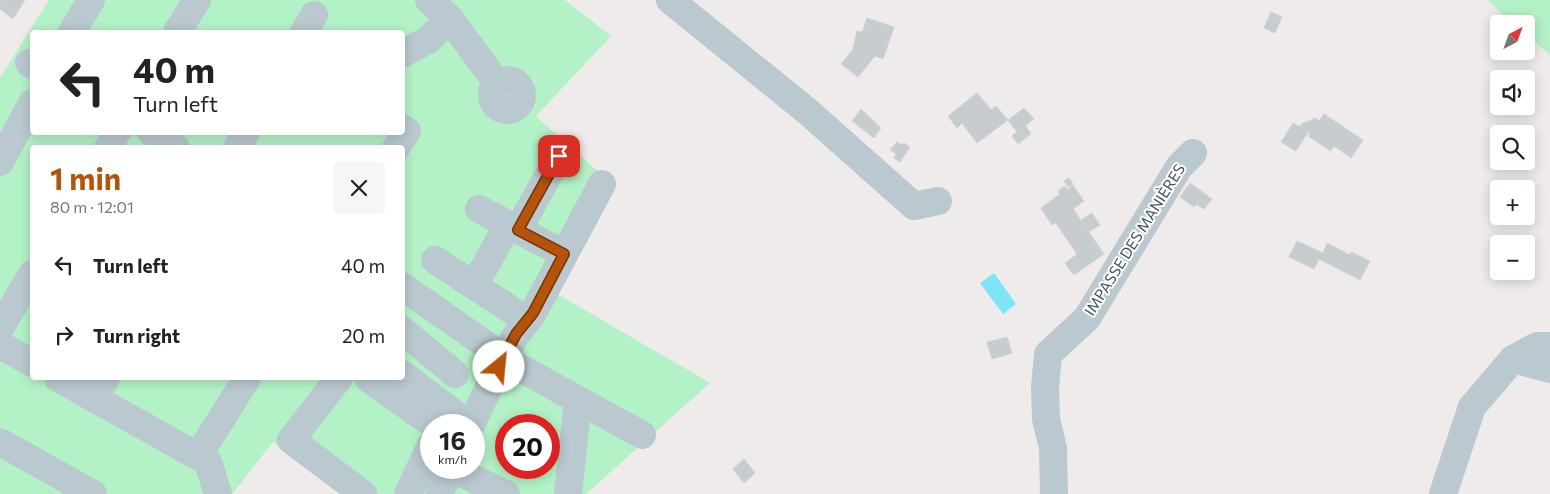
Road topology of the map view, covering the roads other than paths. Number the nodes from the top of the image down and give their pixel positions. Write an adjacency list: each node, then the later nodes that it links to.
1 (91, 0): 6 (street)
2 (197, 0): 7 (street)
3 (429, 0): 5 (street)
4 (670, 0): 17 (street)
5 (450, 19): 8 (street); 9 (street)
6 (73, 30)
7 (178, 30)
8 (405, 52)
9 (497, 83)
10 (30, 107): 15 (street)
11 (156, 135): 12 (street)
12 (171, 145)
13 (1192, 153): 58 (street, IMPASSE DES MANIÈRES)
14 (559, 156): 19 (street)
15 (0, 162)
16 (602, 184): 20 (street)
17 (938, 201)
18 (479, 209): 19 (street)
19 (510, 234): 20 (street); 23 (street)
20 (564, 254): 25 (street)
21 (435, 260): 23 (street)
22 (30, 277): 26 (street)
23 (474, 286): 25 (street)
24 (405, 288): 30 (street)
25 (526, 322): 30 (street)
26 (0, 328)
27 (405, 339): 34 (street)
28 (0, 345): 32 (street)
29 (1550, 346): 31 (street)
30 (503, 357): 41 (street); 44 (street)
31 (1513, 359): 33 (street); 59 (street)
32 (30, 362)
33 (1550, 369)
34 (455, 374)
35 (405, 376): 43 (street)
36 (67, 380): 40 (street)
37 (246, 380): 47 (street)
38 (337, 380): 53 (street)
39 (376, 380): 42 (street)
40 (101, 388): 47 (street)
41 (578, 400): 45 (street); 57 (street)
42 (420, 414)
43 (455, 414)
44 (475, 414)
45 (642, 435)
46 (0, 442): 51 (street)
47 (198, 456): 52 (street)
48 (420, 468): 54 (street)
49 (446, 479): 55 (street)
50 (474, 479): 56 (street)
51 (93, 494)
52 (218, 494)
53 (363, 494)
54 (408, 494)
55 (439, 494)
56 (506, 494)
57 (568, 494)
58 (1054, 494)
59 (1443, 494)

